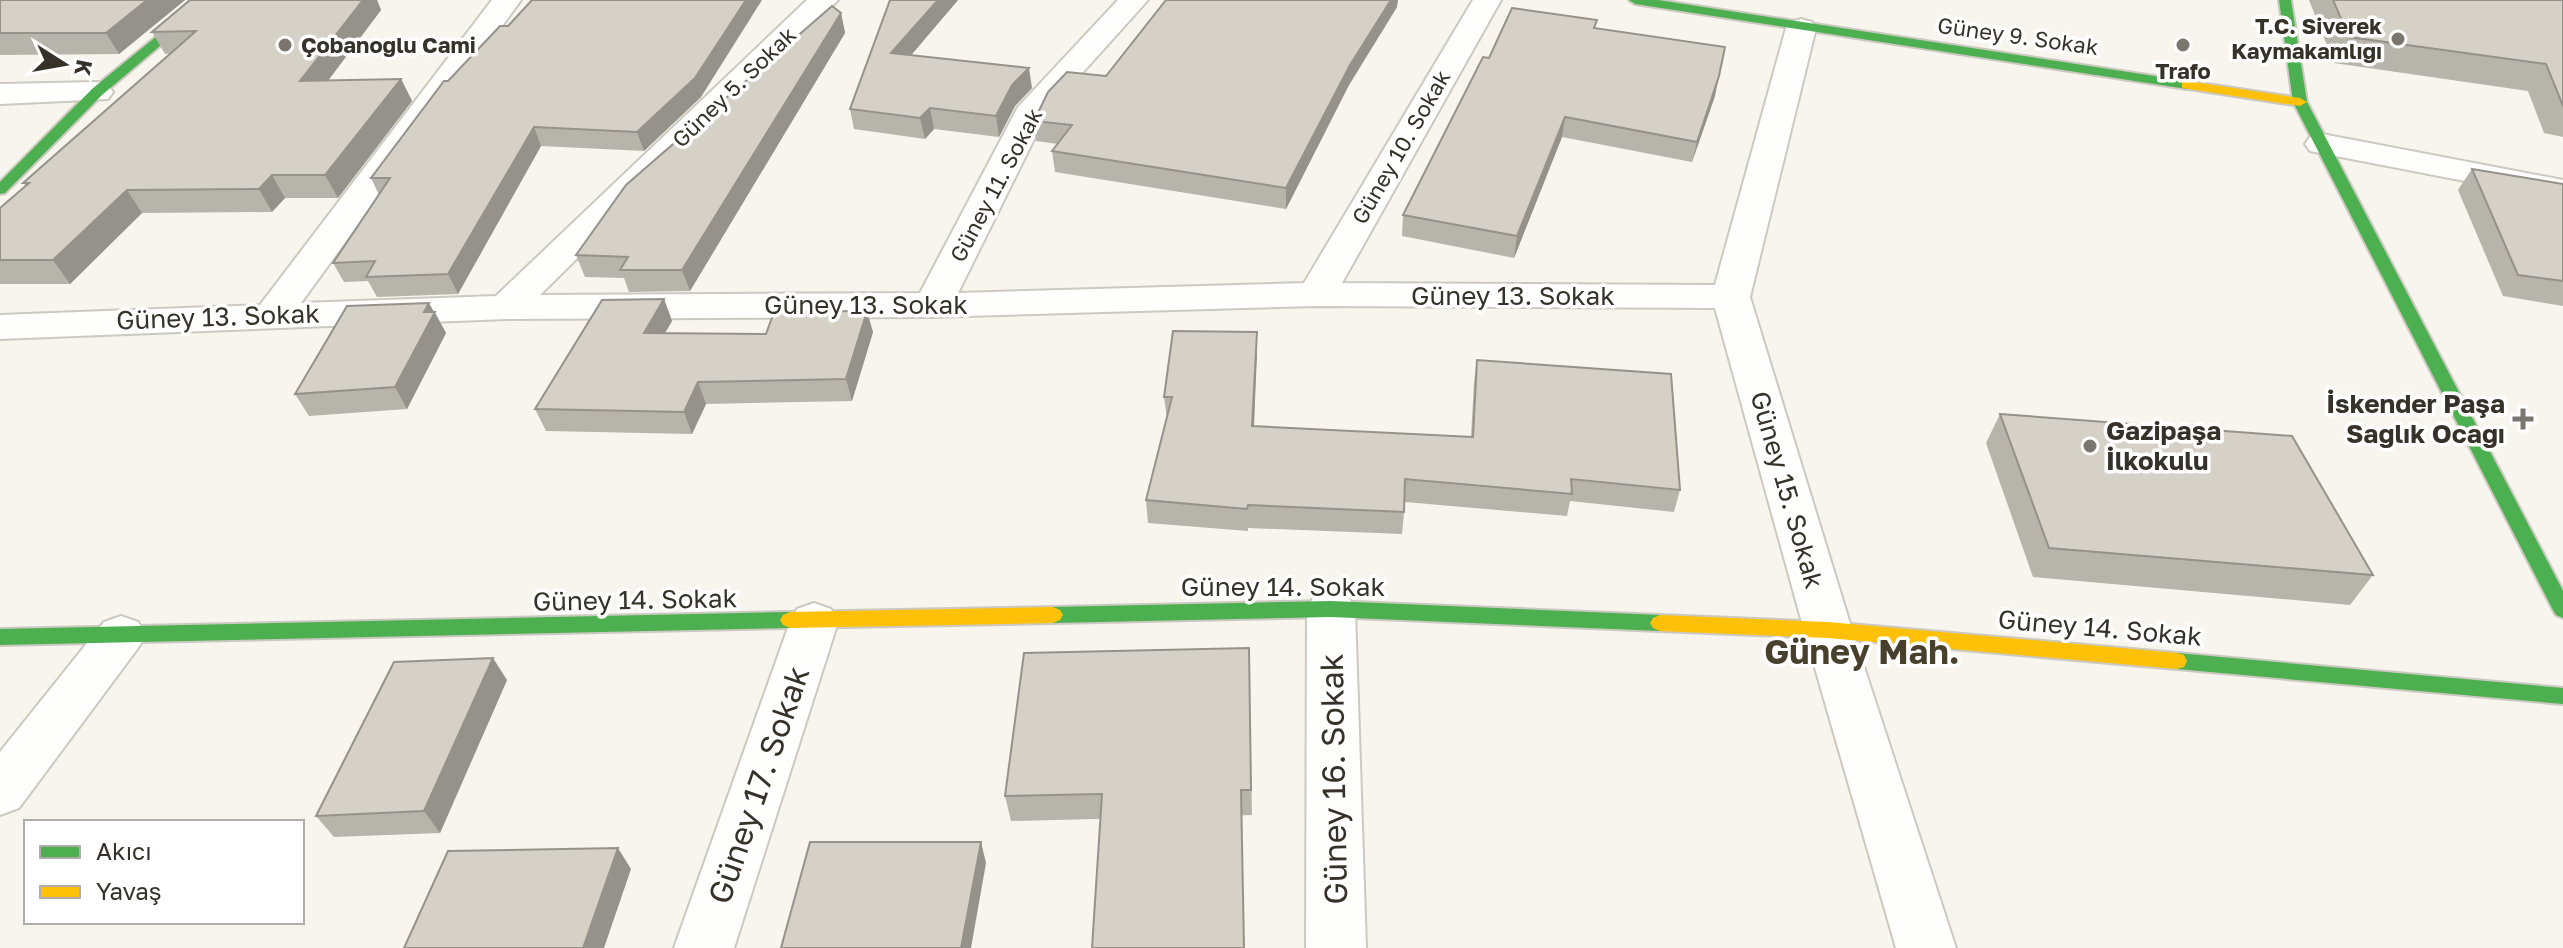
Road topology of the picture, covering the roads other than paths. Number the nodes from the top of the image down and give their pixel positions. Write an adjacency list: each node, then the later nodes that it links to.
1 (208, 0): 11 (street)
2 (507, 0): 21 (street)
3 (824, 0): 20 (street, Güney 5. Sokak)
4 (1134, 0): 19 (street, Güney 11. Sokak)
5 (1487, 0): 17 (street, Güney 10. Sokak)
6 (1635, 0): 9 (street, Güney 9. Sokak)
7 (2285, 0): 10 (street)
8 (2270, 25): 10 (street)
9 (1801, 28): 13 (street, Güney 9. Sokak); 18 (street)
10 (2297, 64): 13 (street)
11 (97, 92): 12 (street); 15 (street)
12 (0, 94)
13 (2300, 102): 14 (street)
14 (2322, 144): 16 (street); 24 (street)
15 (0, 190)
16 (2563, 190)
17 (1316, 294): 18 (street, Güney 13. Sokak); 19 (street, Güney 13. Sokak)
18 (1731, 297): 26 (street, Güney 15. Sokak)
19 (933, 305): 20 (street, Güney 13. Sokak)
20 (506, 307): 21 (street, Güney 13. Sokak)
21 (272, 315): 22 (street, Güney 13. Sokak)
22 (0, 327)
23 (1331, 609): 25 (street, Güney 14. Sokak); 26 (street, Güney 14. Sokak); 32 (street, Güney 16. Sokak)
24 (2563, 610)
25 (814, 622): 27 (street, Güney 14. Sokak); 31 (street, Güney 17. Sokak)
26 (1828, 630): 29 (street, Güney 14. Sokak); 33 (street, Güney 15. Sokak)
27 (121, 635): 28 (street, Güney 14. Sokak); 30 (street)
28 (0, 637)
29 (2563, 696)
30 (0, 792)
31 (704, 948)
32 (1336, 948)
33 (1926, 948)

